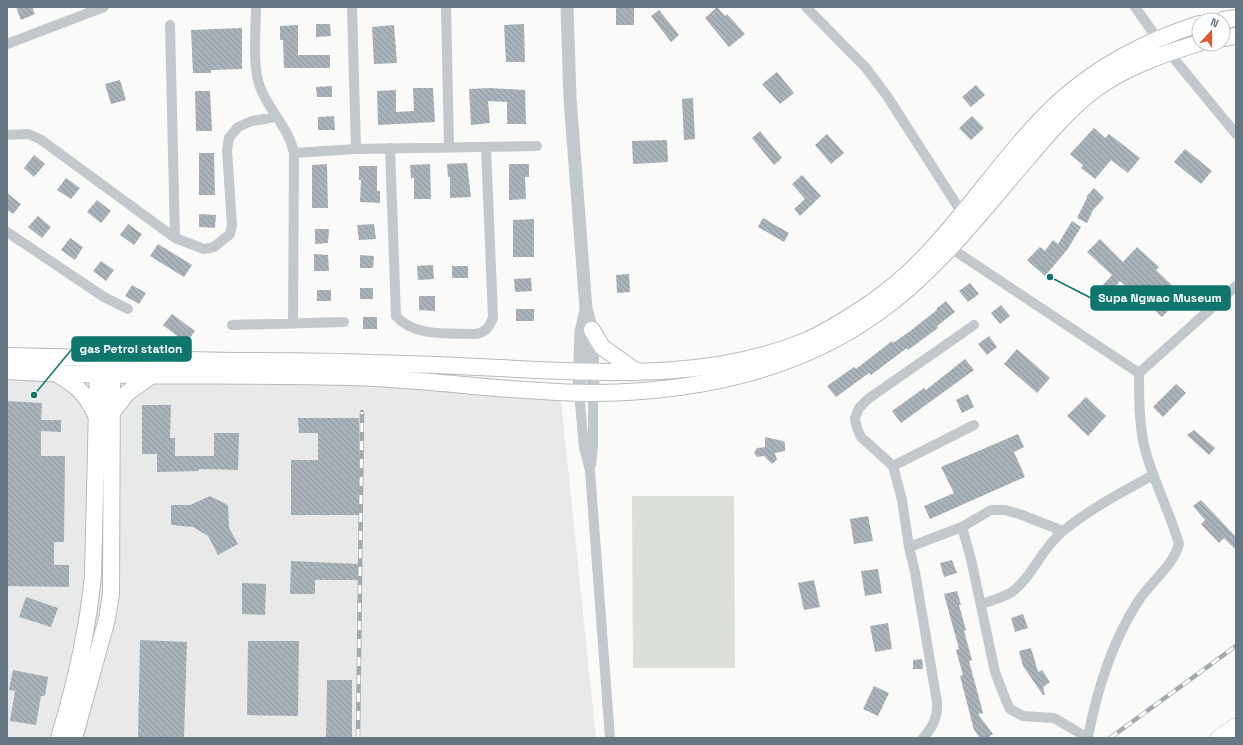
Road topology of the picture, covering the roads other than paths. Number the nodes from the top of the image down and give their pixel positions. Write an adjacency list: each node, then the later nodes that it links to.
1 (104, 7): 11 (street)
2 (256, 7): 14 (street)
3 (352, 7): 21 (street)
4 (446, 7): 18 (street)
5 (567, 7): 29 (street)
6 (806, 7): 23 (street)
7 (1135, 7): 10 (street)
8 (170, 25): 25 (street)
9 (1191, 27): 10 (main road)
10 (1157, 38): 13 (street); 23 (main road)
11 (7, 44)
12 (1191, 45): 13 (main road)
13 (1168, 52): 15 (street); 26 (main road)
14 (276, 117): 22 (street); 25 (street)
15 (1236, 134)
16 (7, 135): 25 (street)
17 (537, 146): 19 (street)
18 (449, 147): 19 (street); 20 (street)
19 (486, 147): 20 (street)
20 (390, 148): 21 (street)
21 (356, 149): 22 (street)
22 (294, 153): 31 (street)
23 (962, 213): 26 (main road)
24 (7, 232): 28 (street)
25 (175, 238)
26 (944, 244): 39 (main road); 41 (street); 44 (main road)
27 (1236, 286): 41 (street)
28 (128, 309)
29 (586, 309): 34 (street); 38 (street)
30 (344, 322): 31 (street)
31 (293, 324): 32 (street)
32 (232, 325)
33 (974, 325): 48 (street)
34 (592, 330): 38 (street); 39 (main road)
35 (7, 356): 36 (main road)
36 (105, 357): 38 (main road); 42 (main road)
37 (7, 371): 40 (main road)
38 (585, 372): 39 (main road); 44 (street)
39 (637, 372)
40 (56, 373): 42 (main road); 46 (main road)
41 (1139, 373): 50 (street)
42 (105, 374): 43 (main road); 45 (main road); 46 (main road)
43 (151, 376): 44 (main road); 45 (main road)
44 (586, 392): 49 (street); 49 (street)
45 (113, 411): 54 (main road)
46 (97, 416): 53 (main road)
47 (974, 425): 48 (street)
48 (893, 466): 55 (street)
49 (590, 470): 61 (street)
50 (1153, 475): 52 (street); 63 (street)
51 (962, 527): 52 (street); 55 (street); 56 (street)
52 (1062, 531): 56 (street)
53 (94, 541): 54 (main road); 57 (main road)
54 (111, 542): 58 (main road)
55 (909, 547): 62 (street)
56 (981, 604): 63 (street)
57 (83, 644): 58 (main road); 60 (main road)
58 (99, 648): 60 (main road)
59 (1236, 727): 64 (highway)
60 (67, 736)
61 (610, 738)
62 (923, 738)
63 (1088, 738)
64 (1219, 738)

